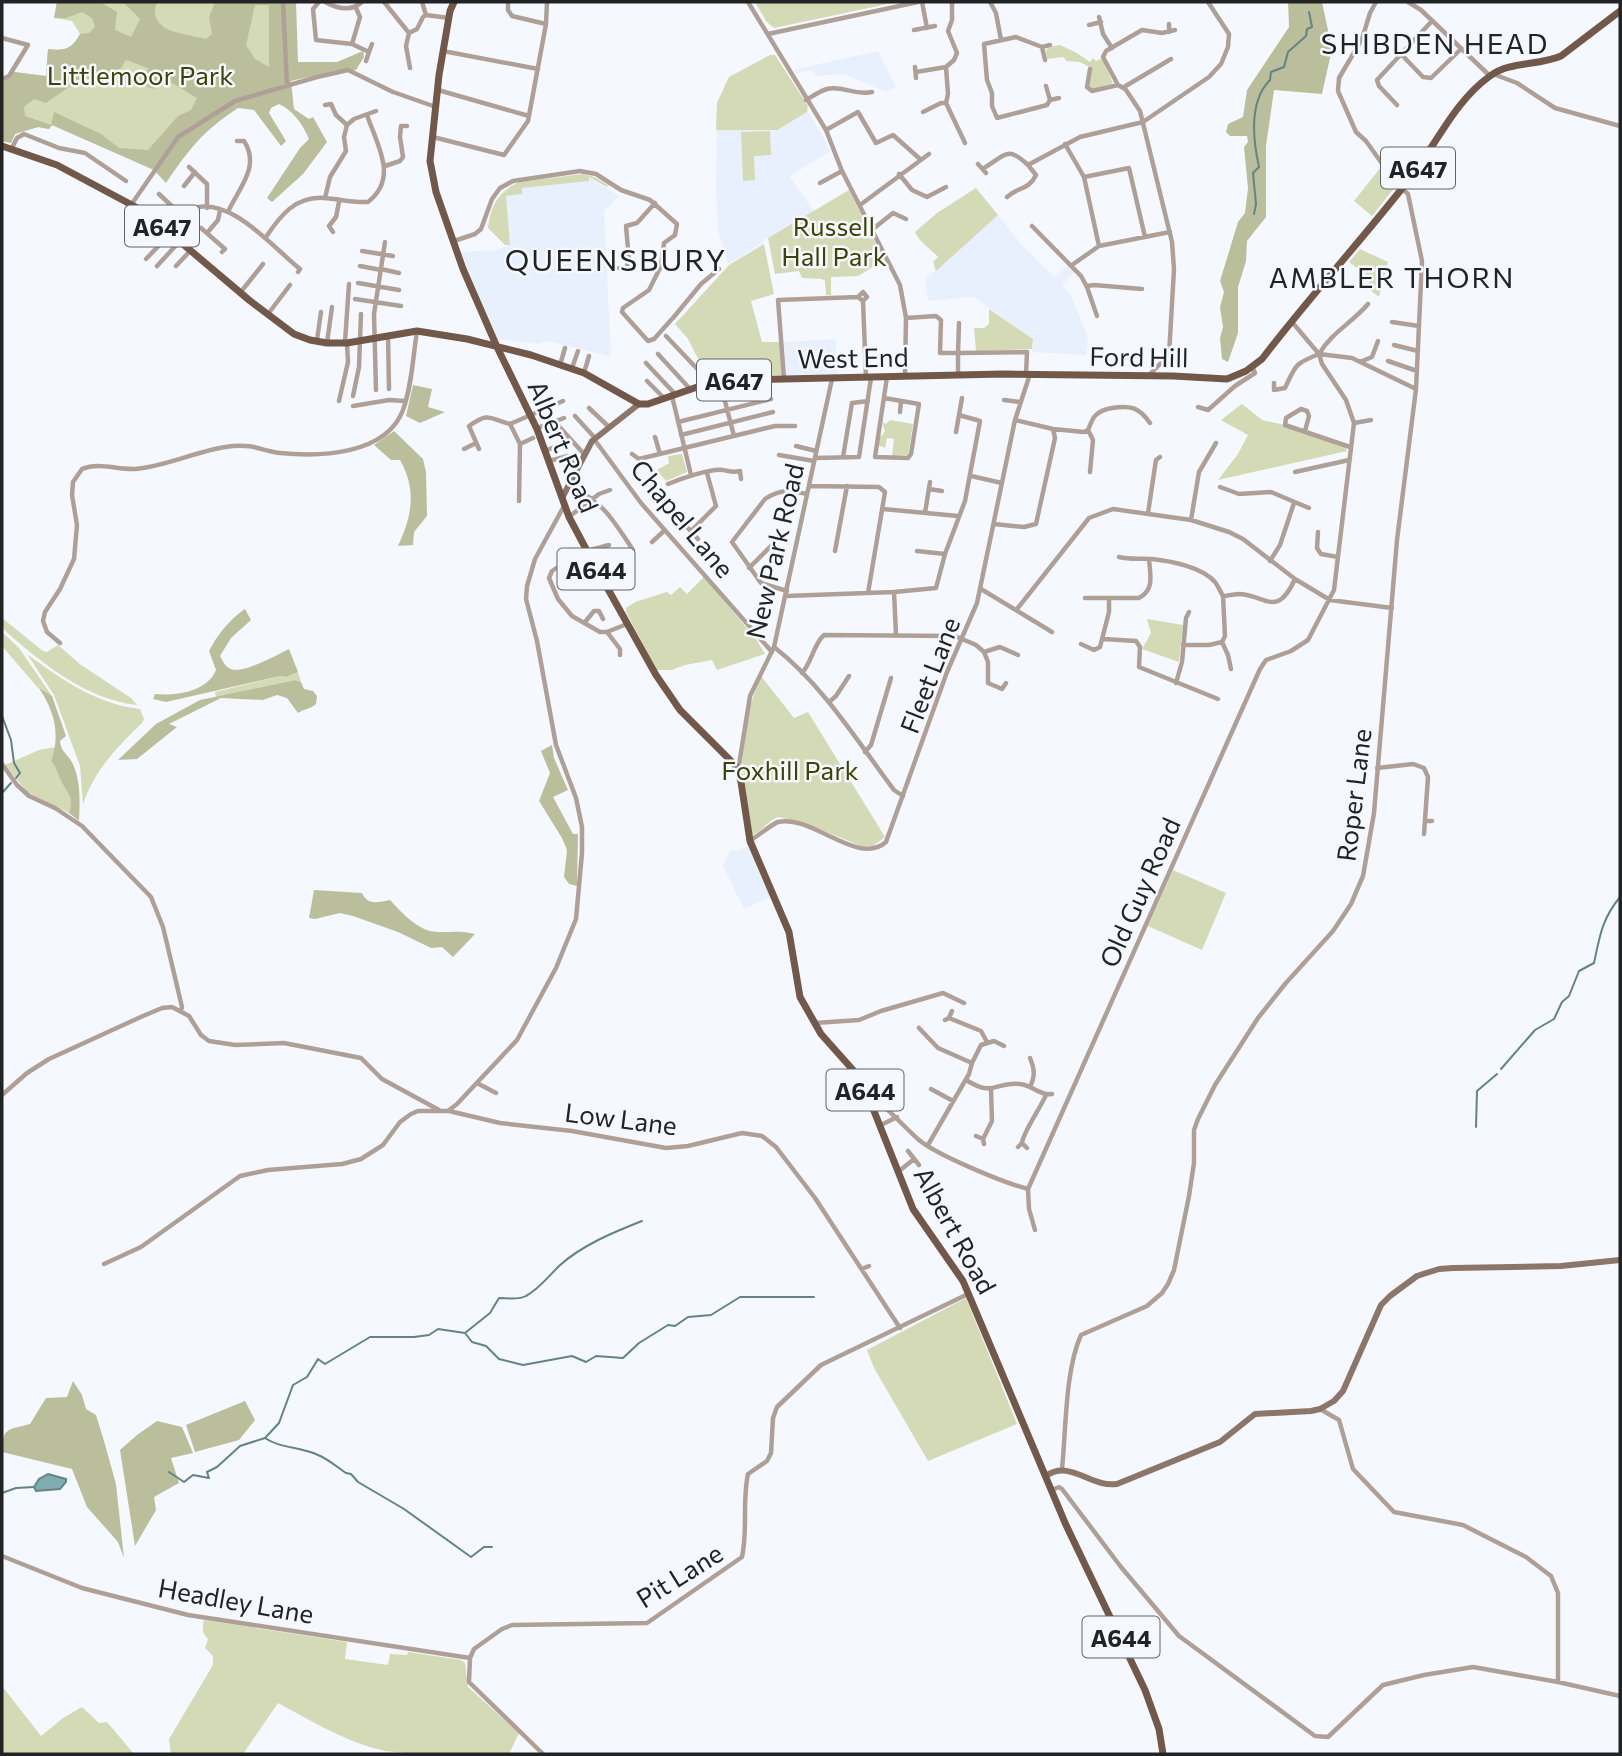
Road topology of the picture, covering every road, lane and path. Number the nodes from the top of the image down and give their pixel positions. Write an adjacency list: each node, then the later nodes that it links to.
1 (283, 2): 53 (street)
2 (319, 2): 34 (street)
3 (325, 2): 17 (street)
4 (362, 2): 17 (street)
5 (384, 2): 30 (street)
6 (422, 2): 19 (street)
7 (454, 2): 20 (main road, A644)
8 (509, 2): 22 (street)
9 (547, 2): 22 (street)
10 (748, 2): 31 (street)
11 (920, 2): 26 (street); 31 (street)
12 (951, 2): 47 (street)
13 (990, 2): 33 (street)
14 (1208, 2): 72 (street)
15 (1376, 2): 98 (street, Roper Lane)
16 (1408, 2): 21 (street)
17 (356, 8): 34 (street)
18 (1620, 11): 51 (main road, A647)
19 (426, 15): 20 (street); 30 (street)
20 (449, 18): 40 (main road, A644)
21 (1432, 21): 39 (street); 42 (street)
22 (546, 24): 48 (street)
23 (1169, 24): 29 (street)
24 (1089, 25): 38 (street)
25 (935, 26): 26 (street)
26 (927, 28): 27 (street)
27 (914, 30)
28 (1175, 30): 29 (street)
29 (1169, 32): 38 (street)
30 (409, 33): 46 (street)
31 (768, 34): 61 (street)
32 (2, 38): 52 (street)
33 (1001, 40): 37 (street); 62 (street)
34 (352, 44): 41 (street)
35 (372, 44): 41 (street)
36 (1050, 45): 37 (street)
37 (1042, 47): 44 (street)
38 (1112, 47): 54 (street)
39 (1462, 49): 42 (street); 51 (street)
40 (443, 51): 48 (street); 57 (main road, A644)
41 (369, 52): 45 (street)
42 (1401, 53): 60 (street)
43 (1171, 59): 56 (street)
44 (1045, 60)
45 (366, 61)
46 (407, 66)
47 (946, 67): 50 (street); 63 (street)
48 (538, 69): 71 (street)
49 (1090, 69): 54 (street)
50 (916, 72)
51 (1491, 75): 74 (street); 98 (main road, A647)
52 (2, 79)
53 (287, 85): 67 (street); 105 (street)
54 (1118, 85): 56 (street)
55 (1046, 86): 62 (street)
56 (1125, 89): 72 (street)
57 (438, 90): 67 (main road, A644); 71 (street)
58 (872, 92): 61 (street)
59 (1059, 98): 62 (street)
60 (1390, 98): 64 (street); 66 (street)
61 (806, 100): 76 (street)
62 (1050, 100)
63 (946, 103): 69 (street); 79 (street)
64 (1385, 103)
65 (325, 105): 73 (street)
66 (1397, 105)
67 (436, 107): 77 (main road, A644)
68 (376, 111): 70 (street)
69 (923, 112)
70 (367, 115): 73 (street); 87 (street)
71 (529, 116): 77 (street)
72 (1143, 122): 80 (street); 117 (street)
73 (347, 125): 102 (street)
74 (1620, 126)
75 (407, 127): 87 (street)
76 (826, 130): 84 (street); 89 (street)
77 (432, 136): 122 (main road, A644)
78 (237, 141): 109 (street)
79 (965, 143)
80 (1065, 144): 86 (street); 92 (street)
81 (2, 146): 82 (main road, A647)
82 (12, 148): 93 (street); 105 (main road, A647)
83 (929, 154): 84 (street)
84 (920, 159): 91 (street)
85 (978, 164): 86 (street)
86 (1028, 165): 97 (street)
87 (385, 166): 103 (street)
88 (189, 167): 90 (street)
89 (842, 171): 94 (street); 106 (street)
90 (195, 172): 95 (street); 107 (street)
91 (899, 174): 96 (street); 106 (street)
92 (1084, 177): 120 (street); 124 (street)
93 (126, 181)
94 (820, 183)
95 (184, 186)
96 (946, 187)
97 (1027, 188): 99 (street); 101 (street)
98 (1402, 189): 161 (main road, A647); 162 (street, Roper Lane)
99 (1031, 193)
100 (159, 194): 110 (street)
101 (1007, 197)
102 (325, 198): 103 (street); 119 (street)
103 (339, 202): 116 (street)
104 (655, 203): 122 (street); 137 (street); 139 (street)
105 (131, 205): 115 (main road, A647)
106 (860, 205): 114 (street)
107 (206, 208): 108 (street); 110 (street)
108 (220, 210): 109 (street); 118 (street)
109 (229, 212): 119 (street)
110 (179, 216): 115 (street)
111 (905, 219): 114 (street)
112 (1032, 226): 132 (street)
113 (201, 228): 118 (street)
114 (873, 229): 158 (street)
115 (169, 232): 121 (main road, A647); 130 (street)
116 (333, 232)
117 (1170, 232): 120 (street); 192 (street)
118 (207, 233): 127 (street)
119 (266, 237): 136 (street)
120 (1146, 237): 124 (street)
121 (180, 241): 125 (main road, A647); 133 (street)
122 (454, 241): 173 (main road, A644)
123 (385, 243): 128 (street)
124 (1099, 246): 132 (street)
125 (191, 250): 134 (street); 148 (main road, A647)
126 (362, 251): 128 (street)
127 (222, 252)
128 (383, 254): 129 (street); 138 (street)
129 (393, 256)
130 (146, 259)
131 (263, 264): 148 (street)
132 (1072, 265): 145 (street)
133 (158, 266)
134 (176, 266)
135 (359, 266): 138 (street)
136 (300, 269)
137 (719, 269)
138 (381, 270): 140 (street); 144 (street)
139 (625, 270)
140 (399, 273)
141 (358, 283): 144 (street)
142 (349, 284): 170 (street)
143 (290, 285): 155 (street)
144 (378, 286): 147 (street); 150 (street)
145 (1087, 286): 146 (street); 157 (street)
146 (1142, 289)
147 (399, 290)
148 (240, 293): 155 (main road, A647)
149 (355, 299): 150 (street)
150 (376, 302): 152 (street); 166 (street)
151 (1368, 304): 179 (street)
152 (401, 306)
153 (331, 307): 171 (street)
154 (321, 312): 168 (street)
155 (268, 314): 168 (main road, A647)
156 (361, 314): 167 (street)
157 (1097, 316)
158 (906, 318): 177 (street); 191 (street)
159 (1392, 322): 162 (street)
160 (960, 323): 177 (street)
161 (1292, 323): 179 (street); 186 (main road, A647)
162 (1419, 326): 176 (street, Roper Lane)
163 (417, 331): 164 (main road, A647); 173 (main road, A647); 212 (street)
164 (388, 335): 166 (main road, A647); 201 (street)
165 (666, 336): 200 (street)
166 (373, 339): 167 (main road, A647); 203 (street)
167 (360, 340): 170 (main road, A647); 205 (street)
168 (317, 341): 171 (main road, A647)
169 (1378, 341): 182 (street)
170 (346, 342): 171 (main road, A647); 211 (street)
171 (327, 343)
172 (1394, 345): 176 (street)
173 (497, 347): 184 (main road, A647); 224 (main road, Albert Road / A644)
174 (565, 348): 184 (street)
175 (578, 351): 185 (street)
176 (1418, 351): 187 (street, Roper Lane)
177 (958, 353): 189 (street); 190 (street)
178 (658, 354): 204 (street)
179 (1319, 354): 182 (street); 199 (street); 234 (street)
180 (589, 356): 188 (street)
181 (1388, 361): 187 (street)
182 (1360, 362): 202 (street)
183 (646, 363): 206 (street)
184 (560, 365): 185 (main road, A647)
185 (572, 369): 188 (main road, A647)
186 (1249, 369): 192 (main road, Ford Hill / A647); 219 (street)
187 (1416, 371): 202 (street, Roper Lane)
188 (584, 373): 217 (main road, A647)
189 (958, 374): 190 (main road, West End / A647); 191 (main road, West End / A647)
190 (1028, 374): 192 (main road, Ford Hill / A647); 216 (street, Fleet Lane)
191 (905, 376): 193 (main road, West End / A647)
192 (1149, 376)
193 (887, 377): 194 (main road, West End / A647); 207 (street)
194 (869, 378): 195 (street); 196 (main road, West End / A647); 214 (street)
195 (784, 379): 196 (main road, West End / A647); 198 (main road, West End / A647)
196 (832, 379): 262 (street, New Park Road)
197 (647, 381): 206 (street)
198 (720, 382): 200 (main road, West End / A647); 221 (street)
199 (1274, 383)
200 (706, 384): 204 (main road, West End / A647)
201 (388, 389)
202 (1416, 389): 325 (street, Roper Lane)
203 (376, 390)
204 (691, 390): 206 (main road, West End / A647)
205 (353, 396)
206 (671, 397): 217 (main road, West End / A647); 231 (street)
207 (884, 398): 215 (street); 215 (street)
208 (962, 398): 225 (street)
209 (771, 399): 221 (street)
210 (1004, 400): 216 (street)
211 (339, 401)
212 (405, 401): 218 (street); 337 (street)
213 (563, 401): 224 (street)
214 (868, 401): 263 (street); 263 (street)
215 (901, 401): 223 (street)
216 (1020, 402): 228 (street, Fleet Lane)
217 (639, 404): 237 (street)
218 (353, 406)
219 (1198, 407)
220 (590, 408): 237 (street)
221 (727, 410): 231 (street); 232 (street)
222 (773, 412): 232 (street)
223 (900, 412)
224 (530, 414): 235 (street); 238 (main road, Albert Road / A644)
225 (959, 415): 242 (street); 272 (street)
226 (575, 416): 247 (street, Chapel Lane)
227 (564, 418): 230 (street)
228 (1015, 420): 239 (street); 274 (street, Fleet Lane)
229 (1371, 421): 234 (street)
230 (555, 422): 238 (street); 248 (street)
231 (678, 422): 243 (street)
232 (730, 423): 243 (street); 244 (street)
233 (1150, 423): 240 (street)
234 (1354, 423): 253 (street, Old Guy Road)
235 (510, 424): 249 (street); 251 (street)
236 (795, 426): 244 (street)
237 (609, 427): 247 (street)
238 (537, 429): 257 (main road, Albert Road / A644)
239 (1053, 429): 240 (street); 297 (street)
240 (1088, 430): 268 (street)
241 (1305, 431): 241 (street); 253 (street)
242 (956, 432)
243 (681, 435): 254 (street)
244 (734, 436): 254 (street)
245 (655, 437): 260 (street)
246 (533, 438): 251 (street)
247 (594, 439): 258 (street); 298 (street, Chapel Lane)
248 (571, 440): 257 (street); 258 (street)
249 (476, 443): 255 (street); 256 (street)
250 (1216, 443): 296 (street)
251 (520, 444): 284 (street)
252 (796, 446): 262 (street)
253 (1351, 447): 265 (street, Old Guy Road)
254 (684, 448): 260 (street); 271 (street)
255 (464, 449)
256 (479, 449)
257 (545, 450): 266 (main road, Albert Road / A644)
258 (584, 454): 267 (street)
259 (632, 454): 260 (street)
260 (660, 454)
261 (779, 455): 262 (street)
262 (815, 457): 263 (street); 277 (street, New Park Road)
263 (843, 457)
264 (1160, 457): 290 (street)
265 (1349, 460): 269 (street); 310 (street, Old Guy Road)
266 (549, 461): 267 (street); 285 (main road, Albert Road / A644)
267 (577, 466): 275 (street)
268 (1090, 472)
269 (1295, 472)
270 (707, 473): 271 (street); 273 (street); 299 (street)
271 (691, 475): 276 (street)
272 (971, 476): 274 (street); 291 (street)
273 (741, 479)
274 (1002, 483): 297 (street, Fleet Lane)
275 (568, 484): 283 (street); 285 (street)
276 (668, 484)
277 (809, 486): 278 (street); 282 (street, New Park Road)
278 (847, 486): 288 (street); 306 (street)
279 (1220, 487): 286 (street)
280 (610, 490): 283 (street)
281 (942, 491): 289 (street)
282 (807, 494): 295 (street, New Park Road); 314 (street)
283 (594, 499): 292 (street); 313 (street)
284 (519, 501)
285 (564, 502): 292 (main road, Albert Road / A644); 371 (street)
286 (1294, 503): 287 (street); 312 (street)
287 (1309, 508)
288 (883, 509): 289 (street); 320 (street)
289 (925, 513): 291 (street)
290 (1148, 513): 296 (street); 326 (street)
291 (958, 516): 308 (street)
292 (569, 517): 305 (main road, Albert Road / A644)
293 (678, 517): 299 (street)
294 (792, 519): 295 (street)
295 (801, 520): 319 (street, New Park Road)
296 (1191, 520): 312 (street)
297 (994, 524): 317 (street, Fleet Lane)
298 (666, 530): 302 (street); 340 (street, Chapel Lane)
299 (691, 531): 301 (street)
300 (1318, 532): 310 (street)
301 (698, 539)
302 (652, 542)
303 (609, 545): 305 (street)
304 (773, 547): 314 (street)
305 (587, 551): 313 (main road, Albert Road / A644)
306 (835, 551)
307 (917, 551): 308 (street)
308 (945, 554): 318 (street)
309 (1119, 557): 311 (street)
310 (1338, 557): 324 (street, Old Guy Road)
311 (1149, 559): 321 (street); 323 (street)
312 (1270, 561): 315 (street)
313 (594, 564): 330 (main road, Albert Road / A644)
314 (749, 568): 319 (street)
315 (1295, 579): 321 (street); 324 (street)
316 (591, 586): 329 (street)
317 (981, 589): 326 (street); 334 (street, Fleet Lane)
318 (894, 592): 320 (street); 333 (street)
319 (786, 593): 320 (street); 340 (street, New Park Road)
320 (868, 593)
321 (1223, 596): 336 (street)
322 (1085, 597): 323 (street)
323 (1109, 598): 335 (street)
324 (1330, 600): 325 (street); 390 (street, Old Guy Road)
325 (1392, 608): 355 (street, Roper Lane)
326 (1017, 609): 332 (street)
327 (1189, 612): 339 (street)
328 (603, 619): 329 (street)
329 (584, 622): 331 (street)
330 (627, 624): 331 (street); 354 (main road, Albert Road / A644)
331 (607, 632): 342 (street)
332 (1052, 632)
333 (896, 635): 334 (street); 345 (street)
334 (963, 638): 341 (street); 356 (street, Fleet Lane)
335 (1103, 639): 338 (street); 349 (street)
336 (1222, 642): 339 (street); 344 (street)
337 (60, 643)
338 (1081, 644)
339 (1183, 645): 349 (street)
340 (773, 649): 345 (street, Chapel Lane); 354 (street, New Park Road)
341 (984, 652): 343 (street); 348 (street)
342 (620, 655)
343 (1018, 656)
344 (1231, 669)
345 (802, 673): 351 (street, Chapel Lane)
346 (849, 676): 351 (street)
347 (891, 678): 352 (street)
348 (1006, 682)
349 (1175, 683): 350 (street)
350 (1218, 699)
351 (829, 702): 352 (street, Chapel Lane)
352 (865, 752): 356 (street, Chapel Lane)
353 (2, 764): 362 (street)
354 (736, 766): 360 (main road, A644)
355 (1377, 768): 357 (street); 399 (street, Roper Lane)
356 (903, 796): 360 (street, Fleet Lane)
357 (1425, 821): 358 (street); 359 (street)
358 (1432, 821)
359 (1424, 834)
360 (750, 841): 364 (main road, Albert Road / A644)
361 (964, 1003): 364 (street)
362 (181, 1010): 377 (street); 379 (street)
363 (952, 1011): 366 (street)
364 (814, 1023): 375 (main road, Albert Road / A644)
365 (919, 1028): 369 (street)
366 (986, 1042): 367 (street); 369 (street)
367 (1000, 1046)
368 (1040, 1059): 372 (street)
369 (972, 1063): 370 (street)
370 (966, 1080): 374 (street); 378 (street)
371 (477, 1083): 376 (street); 380 (street)
372 (1030, 1087): 374 (street); 385 (street)
373 (931, 1089): 378 (street)
374 (991, 1089): 383 (street)
375 (866, 1091): 381 (street); 382 (main road, Albert Road / A644)
376 (495, 1093)
377 (2, 1095)
378 (953, 1101): 384 (street)
379 (440, 1110): 380 (street, Low Lane); 393 (street)
380 (448, 1111): 395 (street, Low Lane)
381 (897, 1117): 382 (street); 384 (street)
382 (879, 1126): 389 (main road, Albert Road / A644)
383 (976, 1136)
384 (928, 1145): 390 (street)
385 (1027, 1148)
386 (908, 1151): 387 (street)
387 (914, 1159): 388 (street); 389 (street)
388 (919, 1165)
389 (898, 1172): 396 (main road, Albert Road / A644)
390 (1028, 1189): 391 (street)
391 (1035, 1230)
392 (1620, 1260): 398 (street)
393 (104, 1264)
394 (869, 1266): 395 (street)
395 (862, 1269): 397 (street, Low Lane)
396 (969, 1294): 397 (street, Pit Lane); 400 (main road, Albert Road / A644)
397 (900, 1328): 403 (street, Pit Lane)
398 (1320, 1409): 399 (street); 404 (street)
399 (1062, 1469): 400 (street)
400 (1046, 1476): 401 (main road, A644)
401 (1051, 1490): 404 (street); 407 (main road, A644)
402 (2, 1556): 403 (street, Headley Lane)
403 (470, 1658): 406 (street)
404 (1558, 1682): 405 (street)
405 (1620, 1696)
406 (543, 1754)
407 (1163, 1754)

